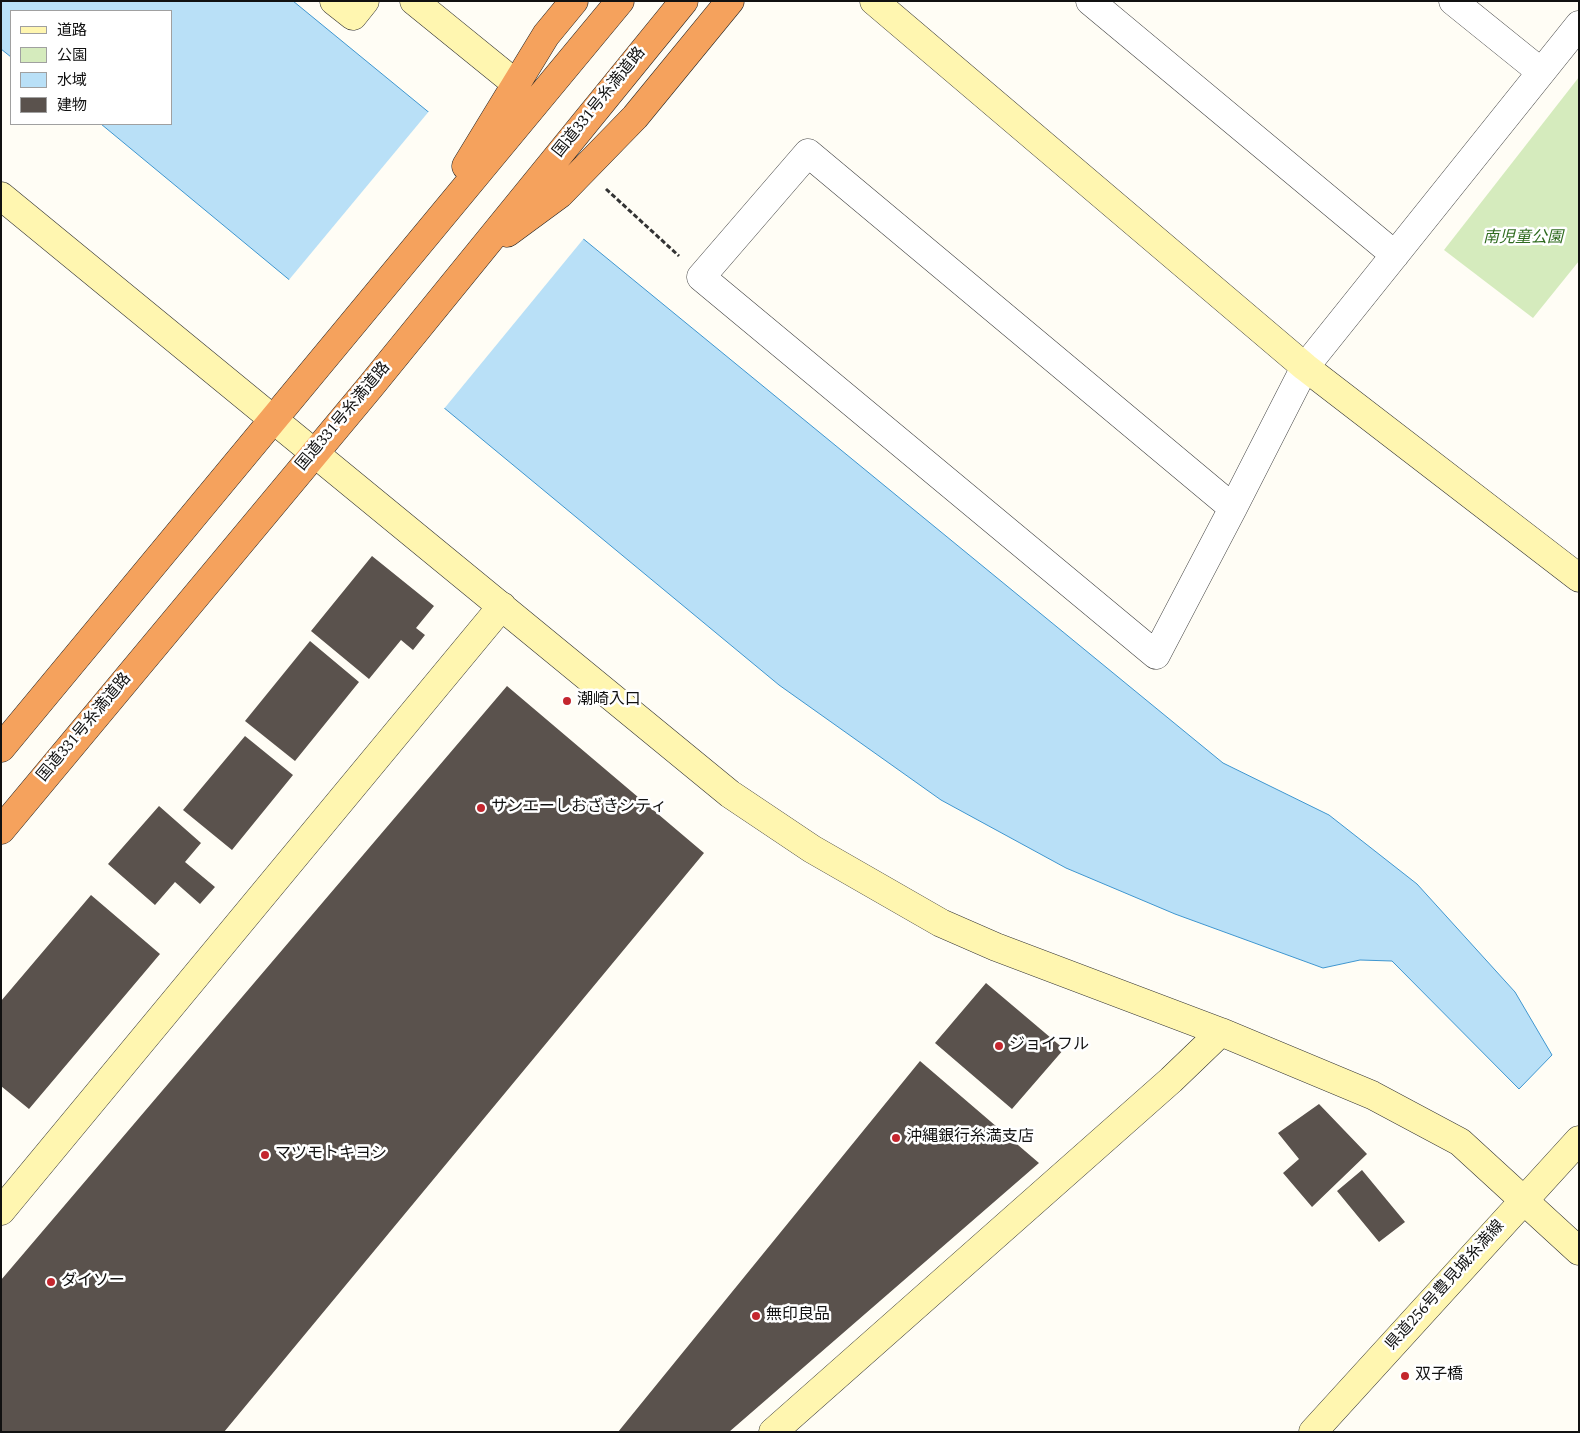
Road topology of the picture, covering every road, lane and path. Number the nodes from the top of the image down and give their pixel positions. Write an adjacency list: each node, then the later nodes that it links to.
1 (334, 1): 2 (street)
2 (365, 1)
3 (414, 1): 13 (street)
4 (574, 1): 13 (highway)
5 (620, 1): 14 (highway)
6 (684, 1): 15 (highway, 国道331号糸満道路)
7 (730, 1): 15 (highway)
8 (874, 1): 20 (street)
9 (1090, 1): 18 (street)
10 (1453, 1): 12 (street)
11 (1579, 25): 12 (street)
12 (1541, 72): 18 (street)
13 (515, 83): 14 (highway)
14 (492, 139): 21 (highway)
15 (550, 185): 22 (highway, 国道331号糸満道路)
16 (605, 189): 19 (path)
17 (1, 196): 21 (street)
18 (1395, 255): 20 (street)
19 (701, 277): 23 (street); 23 (street)
20 (1305, 367): 23 (street); 24 (street)
21 (274, 420): 22 (street); 26 (highway)
22 (313, 453): 25 (street); 27 (highway, 国道331号糸満道路)
23 (1233, 508)
24 (1579, 578)
25 (502, 606): 28 (street); 31 (street)
26 (1, 748)
27 (1, 830)
28 (1221, 1032): 30 (street); 33 (street)
29 (1579, 1140): 30 (street, 県道256号豊見城糸満線)
30 (1524, 1201): 32 (street); 34 (street, 県道256号豊見城糸満線)
31 (1, 1211)
32 (1579, 1251)
33 (773, 1432)
34 (1313, 1432)

